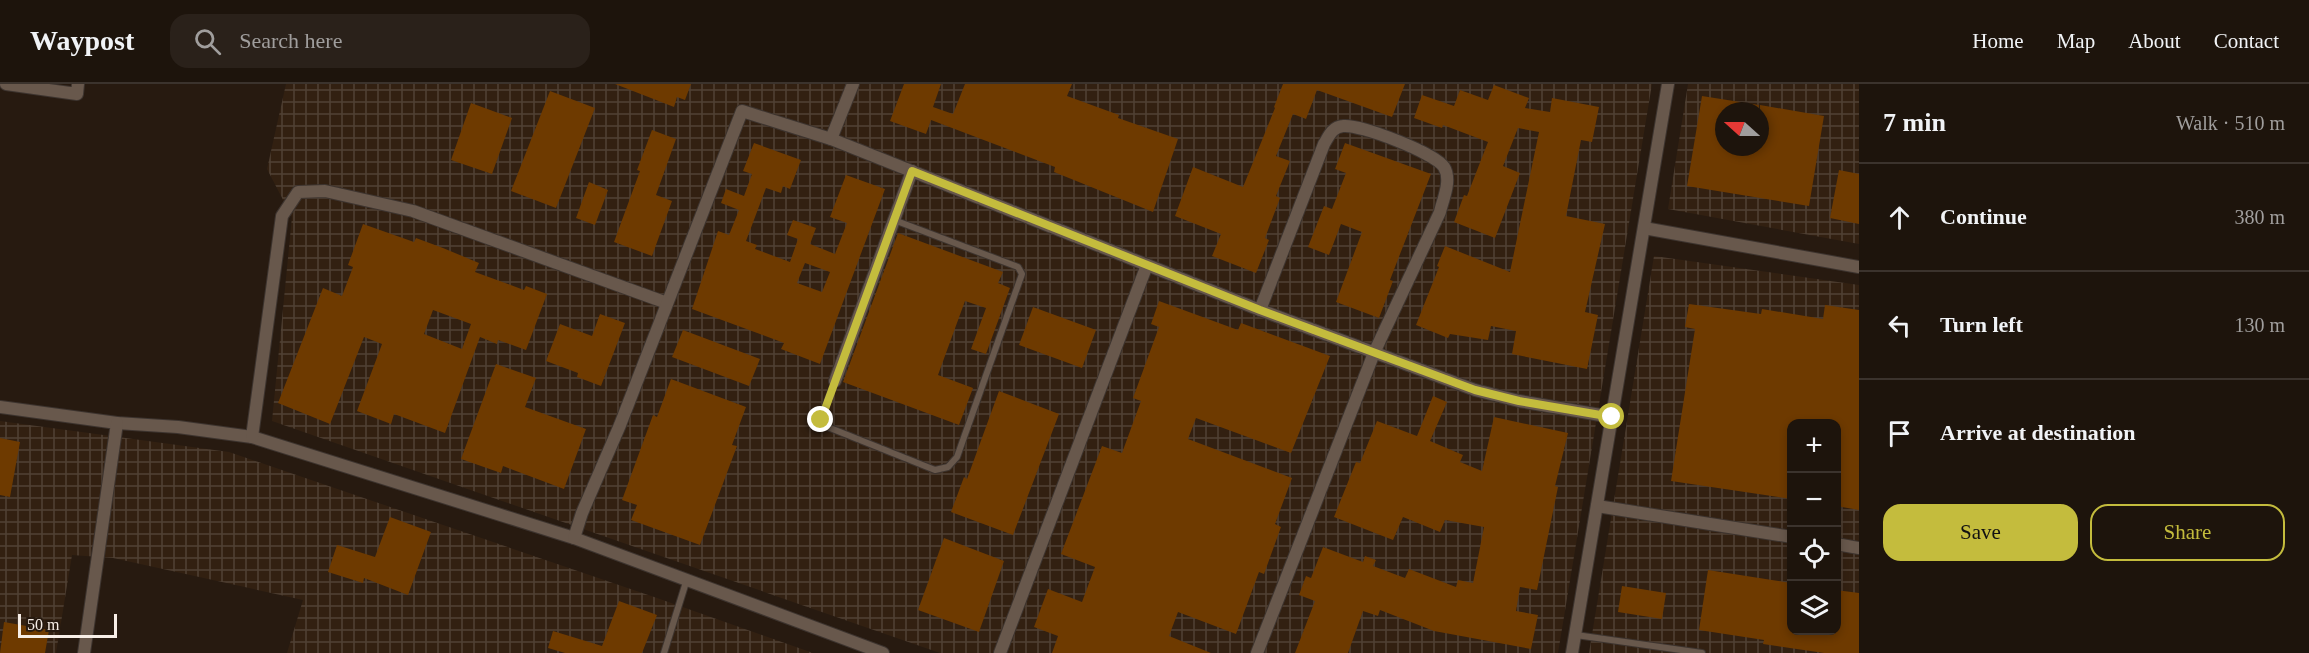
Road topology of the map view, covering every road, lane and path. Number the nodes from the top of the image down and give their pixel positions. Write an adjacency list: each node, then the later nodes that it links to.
1 (6, 84): 2 (street)
2 (78, 84)
3 (853, 84): 5 (street)
4 (1668, 84): 8 (street)
5 (831, 139): 6 (street); 11 (street)
6 (912, 171): 7 (street); 9 (street)
7 (894, 220): 14 (street); 14 (lane)
8 (1644, 228): 10 (street); 16 (street)
9 (1147, 265): 12 (street); 29 (street)
10 (1859, 267)
11 (668, 303): 18 (street); 21 (street)
12 (1260, 310): 13 (street); 13 (street)
13 (1374, 353): 16 (street); 30 (street)
14 (836, 381)
15 (0, 407): 17 (street)
16 (1612, 417): 19 (street)
17 (117, 423): 18 (street); 26 (street)
18 (252, 437): 21 (street)
19 (1597, 506): 20 (street); 25 (street)
20 (1787, 536)
21 (574, 538): 24 (street)
22 (1841, 545): 23 (street)
23 (1859, 548)
24 (687, 578): 27 (lane); 28 (street)
25 (1575, 635): 31 (street); 32 (lane)
26 (84, 653)
27 (664, 653)
28 (883, 653)
29 (1000, 653)
30 (1257, 653)
31 (1572, 653)
32 (1702, 653)

